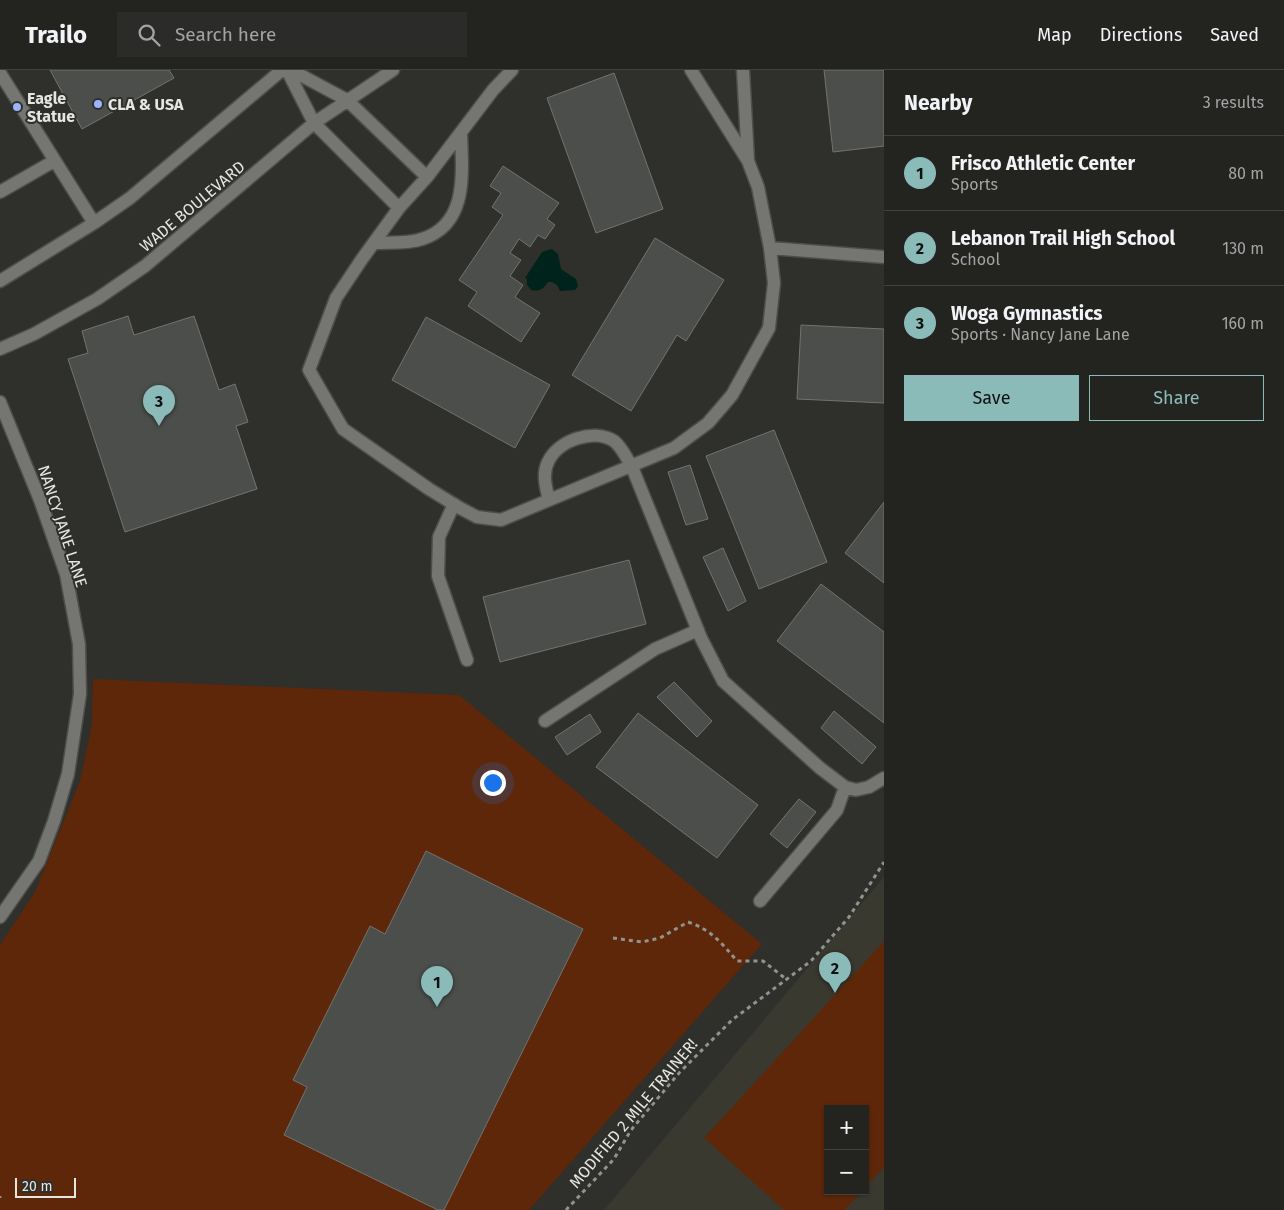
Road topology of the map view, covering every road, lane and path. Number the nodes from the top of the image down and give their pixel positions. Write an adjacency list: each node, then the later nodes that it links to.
1 (282, 70): 17 (street)
2 (287, 70): 10 (street)
3 (291, 70): 9 (street)
4 (393, 70): 9 (street, WADE BOULEVARD)
5 (512, 70): 11 (street)
6 (691, 70): 13 (street)
7 (742, 70): 13 (street)
8 (0, 73): 12 (street)
9 (346, 100): 10 (street, WADE BOULEVARD); 14 (street)
10 (314, 123): 16 (street); 22 (street, WADE BOULEVARD)
11 (461, 132): 14 (street); 18 (street)
12 (54, 161): 15 (street); 17 (street)
13 (748, 161): 19 (street)
14 (427, 177): 16 (street)
15 (0, 192)
16 (399, 208): 18 (street)
17 (94, 223): 21 (street)
18 (375, 243): 26 (street)
19 (770, 248): 20 (street); 24 (street)
20 (884, 257)
21 (0, 281)
22 (0, 349)
23 (0, 402): 34 (street, NANCY JANE LANE)
24 (632, 467): 25 (street); 25 (street); 27 (street)
25 (549, 500): 26 (street)
26 (454, 504): 28 (street)
27 (698, 630): 29 (street); 31 (street)
28 (467, 660)
29 (545, 722)
30 (884, 778): 31 (street)
31 (845, 787): 33 (street)
32 (884, 862): 36 (path, MODIFIED 2 MILE TRAINER!)
33 (760, 901)
34 (0, 918)
35 (613, 938): 36 (path)
36 (786, 979): 37 (path, MODIFIED 2 MILE TRAINER!)
37 (566, 1210)

